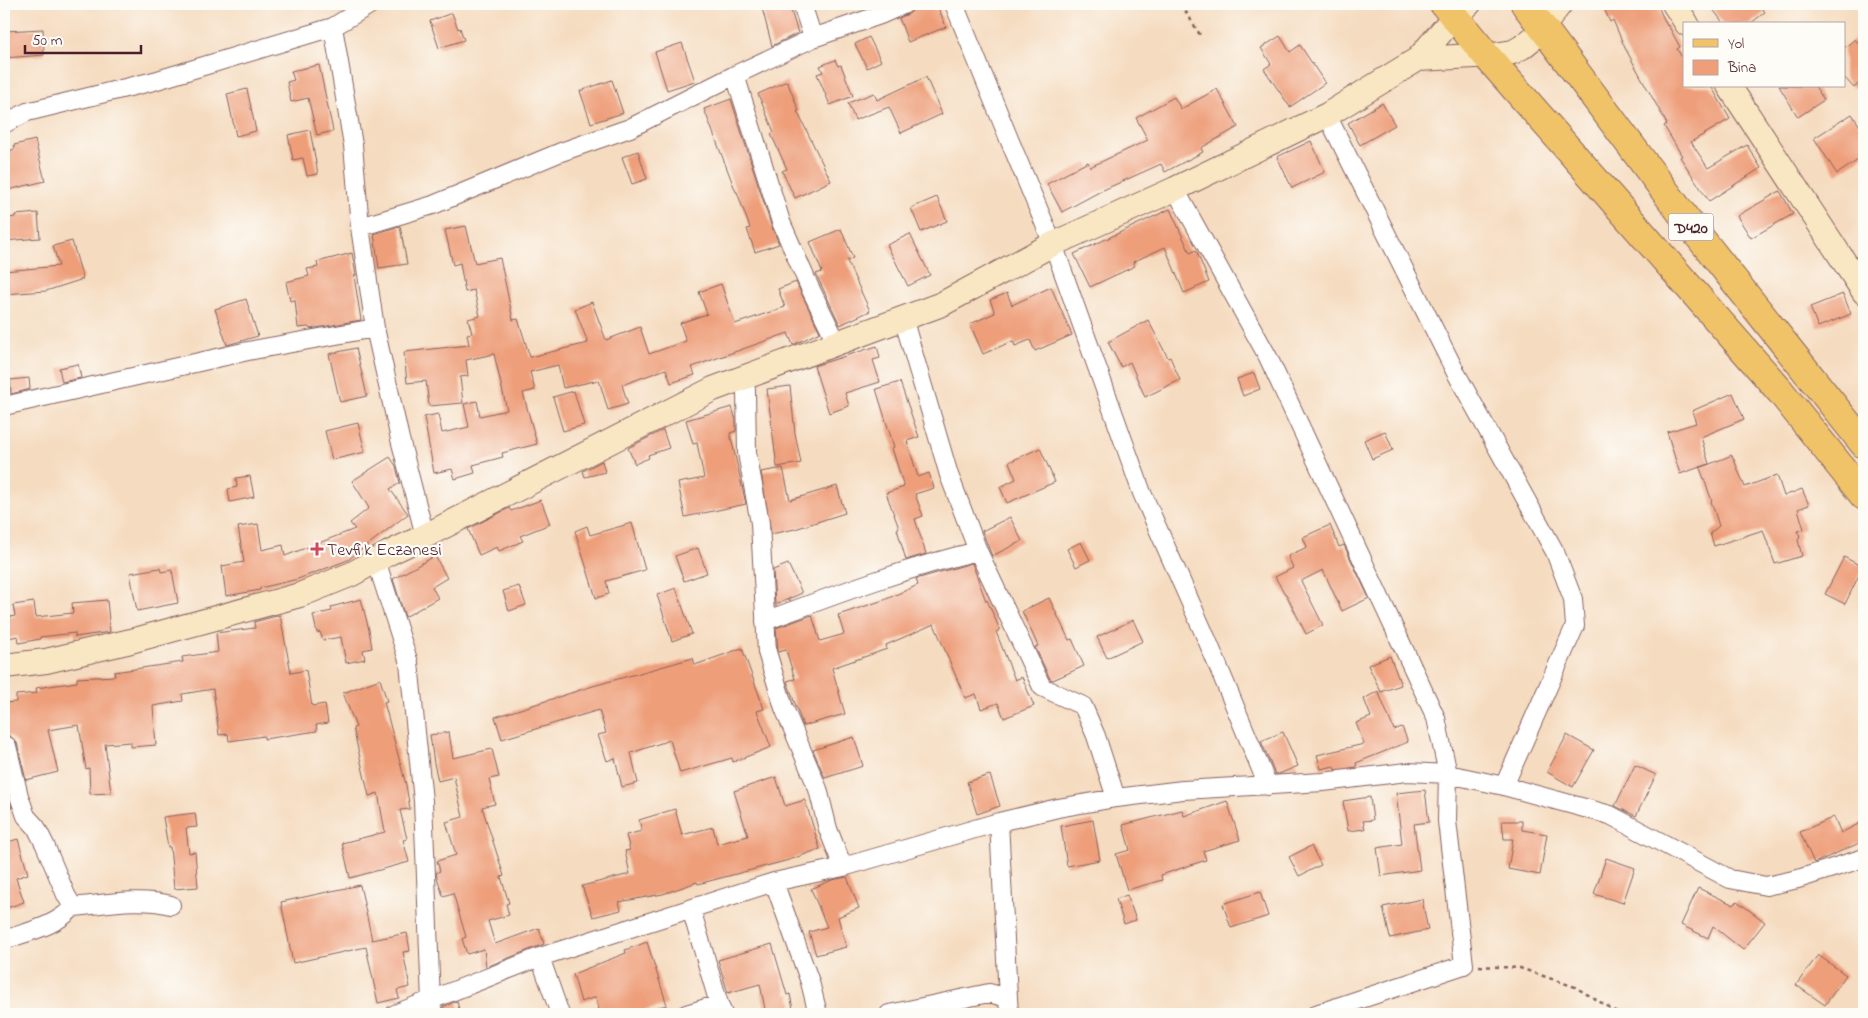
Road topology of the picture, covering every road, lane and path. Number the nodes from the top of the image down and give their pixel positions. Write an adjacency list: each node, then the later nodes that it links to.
1 (371, 4): 11 (street)
2 (802, 4): 13 (street)
3 (905, 4): 13 (street)
4 (954, 4): 23 (street)
5 (1181, 4): 14 (path)
6 (1526, 4): 12 (main road, D420)
7 (1560, 4): 12 (main road)
8 (1674, 4): 10 (main road)
9 (1456, 8): 15 (main road); 16 (main road)
10 (1686, 22)
11 (333, 27): 20 (street); 22 (street)
12 (1543, 27): 15 (main road); 30 (main road, D420)
13 (813, 38): 17 (street)
14 (1202, 38)
15 (1485, 54): 16 (main road); 31 (main road)
16 (1418, 58): 19 (main road)
17 (735, 74): 22 (street); 27 (street)
18 (1729, 88): 24 (main road)
19 (1327, 114): 21 (main road); 40 (street)
20 (4, 124)
21 (1175, 189): 23 (main road); 38 (street)
22 (360, 227): 26 (street)
23 (1053, 244): 25 (main road); 39 (street)
24 (1864, 292)
25 (903, 318): 27 (main road); 33 (street)
26 (374, 328): 29 (street); 32 (street)
27 (837, 343): 28 (main road)
28 (743, 378): 32 (main road); 35 (street)
29 (4, 406)
30 (1864, 444)
31 (1864, 496)
32 (425, 536): 34 (main road)
33 (978, 551): 35 (street); 41 (street)
34 (376, 560): 36 (main road); 53 (street)
35 (766, 621): 44 (street)
36 (4, 666)
37 (4, 747): 47 (street)
38 (1448, 774): 39 (street); 40 (street); 51 (street)
39 (1268, 786): 41 (street)
40 (1504, 786): 43 (street)
41 (1116, 798): 42 (street)
42 (999, 822): 44 (street); 52 (street)
43 (1864, 858)
44 (843, 867): 45 (street)
45 (774, 882): 48 (street); 58 (street)
46 (171, 905): 47 (street)
47 (73, 907): 49 (street)
48 (691, 908): 50 (street); 54 (street)
49 (4, 940)
50 (540, 957): 53 (street); 56 (street)
51 (1464, 965): 60 (street); 61 (path)
52 (1008, 1006): 59 (street)
53 (432, 1008): 55 (street)
54 (721, 1009): 57 (street)
55 (395, 1014)
56 (560, 1014)
57 (686, 1014)
58 (818, 1014)
59 (889, 1014)
60 (1316, 1014)
61 (1620, 1014)

